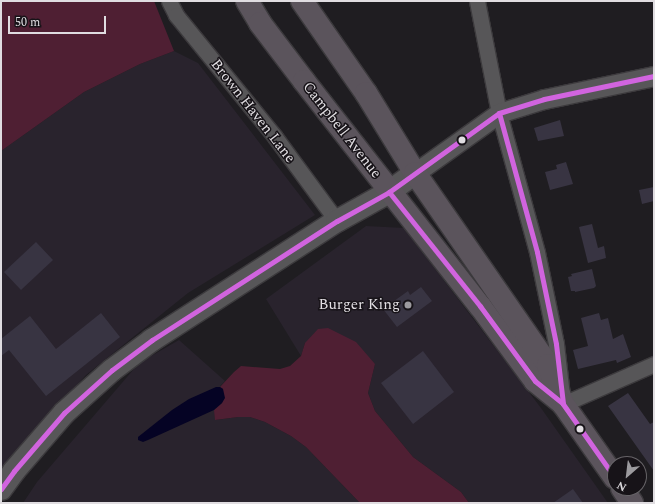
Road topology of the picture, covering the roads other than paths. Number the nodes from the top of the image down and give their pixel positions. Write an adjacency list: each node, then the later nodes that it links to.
1 (168, 1): 9 (street, Brown Haven Lane)
2 (247, 1): 8 (main road, Campbell Avenue)
3 (302, 1): 7 (main road, Campbell Avenue)
4 (477, 1): 6 (street, Campbell Avenue)
5 (654, 76): 6 (street)
6 (499, 113): 7 (street); 11 (street, Campbell Avenue)
7 (415, 173): 8 (main road); 11 (main road, Campbell Avenue)
8 (389, 192): 9 (main road); 11 (main road, Campbell Avenue)
9 (337, 221): 13 (main road)
10 (654, 364): 11 (street)
11 (563, 404): 12 (main road, Campbell Avenue)
12 (607, 467)
13 (1, 489)

